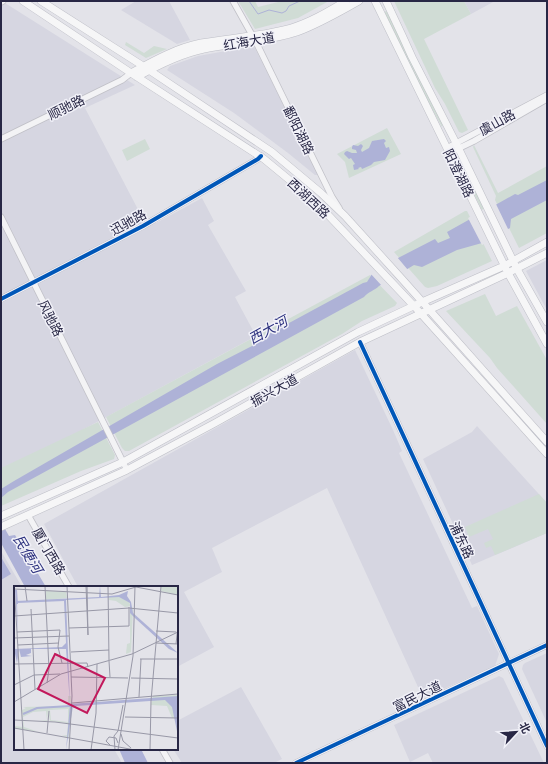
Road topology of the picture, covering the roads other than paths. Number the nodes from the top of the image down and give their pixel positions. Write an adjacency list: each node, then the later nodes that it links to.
1 (23, 1): 11 (main road, 西湖西路)
2 (41, 1): 10 (main road, 西湖西路)
3 (229, 1): 9 (street, 鄱阳湖路)
4 (233, 1): 9 (street, 鄱阳湖路)
5 (346, 1): 9 (main road, 红海大道)
6 (359, 1): 9 (main road, 红海大道)
7 (375, 1): 16 (main road, 阳澄湖路)
8 (386, 1): 15 (main road, 阳澄湖路)
9 (252, 38): 10 (main road, 红海大道); 18 (street, 鄱阳湖路)
10 (146, 68): 11 (main road, 红海大道); 18 (main road, 西湖西路)
11 (134, 75): 14 (street, 顺驰路); 17 (main road, 西湖西路)
12 (547, 95): 15 (street, 虞山路)
13 (547, 99): 15 (street, 虞山路)
14 (1, 140)
15 (458, 146): 16 (street, 虞山路); 22 (main road, 阳澄湖路)
16 (448, 150): 23 (main road, 阳澄湖路)
17 (261, 156): 26 (street, 迅驰路); 29 (main road, 西湖西路)
18 (345, 216): 28 (main road, 西湖西路)
19 (1, 217): 26 (street, 风驰路)
20 (547, 242): 22 (main road, 振兴大道)
21 (547, 252): 24 (main road, 振兴大道)
22 (514, 261): 23 (main road, 振兴大道); 24 (main road, 阳澄湖路)
23 (504, 266): 25 (main road, 阳澄湖路); 28 (main road, 振兴大道)
24 (518, 269): 25 (main road, 振兴大道); 32 (main road, 阳澄湖路)
25 (508, 273): 30 (main road, 振兴大道); 34 (main road, 阳澄湖路)
26 (33, 282): 27 (street, 迅驰路); 37 (street, 风驰路)
27 (1, 299)
28 (422, 302): 29 (main road, 振兴大道); 30 (main road, 西湖西路)
29 (414, 306): 31 (main road, 西湖西路); 37 (main road, 振兴大道)
30 (428, 310): 31 (main road, 振兴大道); 35 (main road, 西湖西路)
31 (420, 314): 33 (main road, 振兴大道); 36 (main road, 西湖西路)
32 (547, 322)
33 (360, 342): 38 (main road, 振兴大道); 44 (street, 浦东路)
34 (547, 344)
35 (547, 442)
36 (547, 454)
37 (123, 462): 38 (street, 风驰路); 39 (main road, 振兴大道)
38 (127, 470): 40 (main road, 振兴大道)
39 (4, 515)
40 (28, 515): 41 (main road, 振兴大道); 42 (street, 厦门西路)
41 (1, 527)
42 (68, 586)
43 (547, 645): 44 (street, 富民大道)
44 (508, 663): 45 (street, 浦东路); 48 (street, 富民大道)
45 (547, 746)
46 (163, 750): 47 (street)
47 (170, 763)
48 (296, 763)

